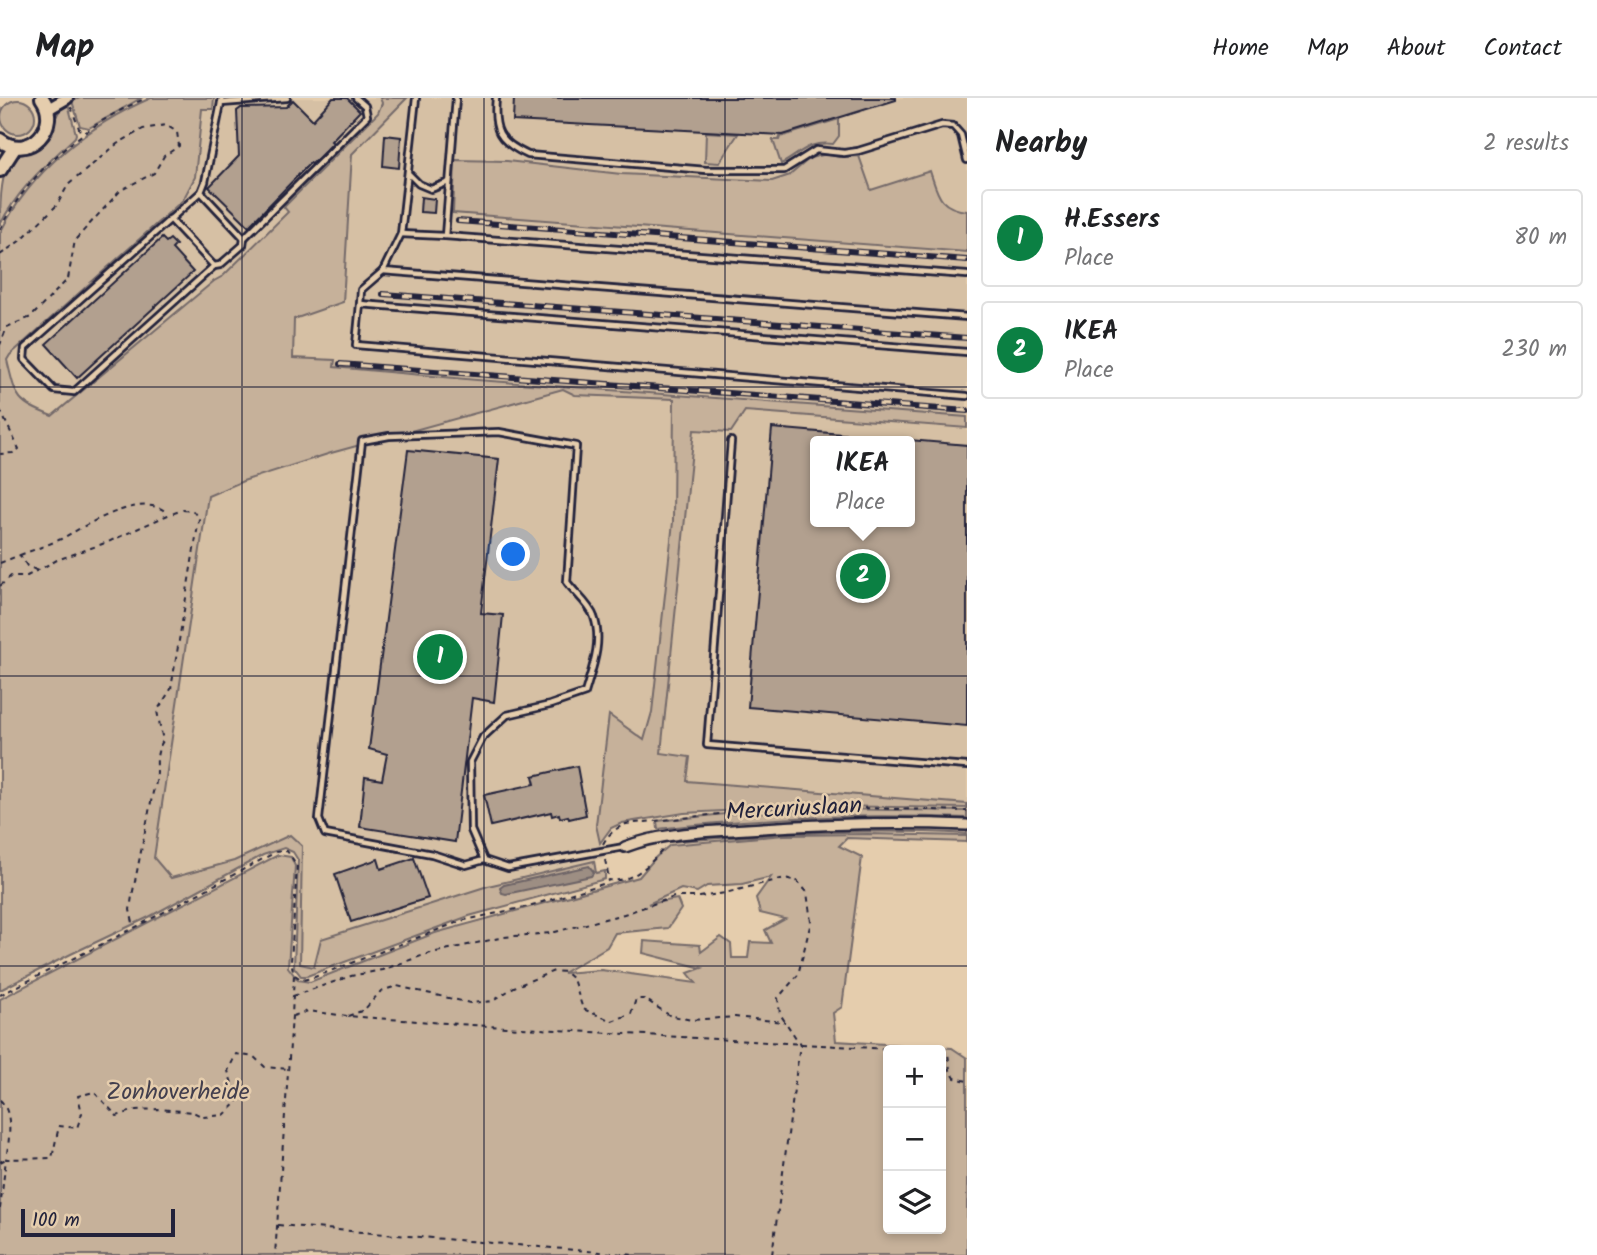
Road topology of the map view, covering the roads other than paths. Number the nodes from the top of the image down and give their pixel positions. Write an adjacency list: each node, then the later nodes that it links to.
1 (287, 98): 6 (lane)
2 (356, 98): 19 (lane)
3 (416, 98): 13 (lane)
4 (456, 98): 14 (lane)
5 (496, 98): 11 (lane)
6 (221, 100): 15 (lane)
7 (69, 102): 8 (street)
8 (45, 103): 10 (main road)
9 (0, 141): 10 (main road)
10 (15, 148): 12 (main road)
11 (967, 160)
12 (0, 170)
13 (409, 174): 14 (lane); 17 (lane)
14 (449, 181): 18 (lane)
15 (201, 192): 16 (lane); 19 (lane)
16 (170, 219): 20 (lane); 20 (lane)
17 (401, 234): 18 (lane); 21 (lane)
18 (445, 236): 22 (lane)
19 (244, 238): 20 (lane)
20 (214, 267)
21 (383, 271): 23 (lane); 24 (lane)
22 (967, 275)
23 (360, 304): 25 (lane); 26 (lane)
24 (967, 317)
25 (967, 352)
26 (967, 396)
27 (731, 441): 28 (lane)
28 (967, 766)
29 (967, 825): 30 (street, Mercuriuslaan)
30 (625, 847): 31 (lane)
31 (484, 860): 31 (lane)

